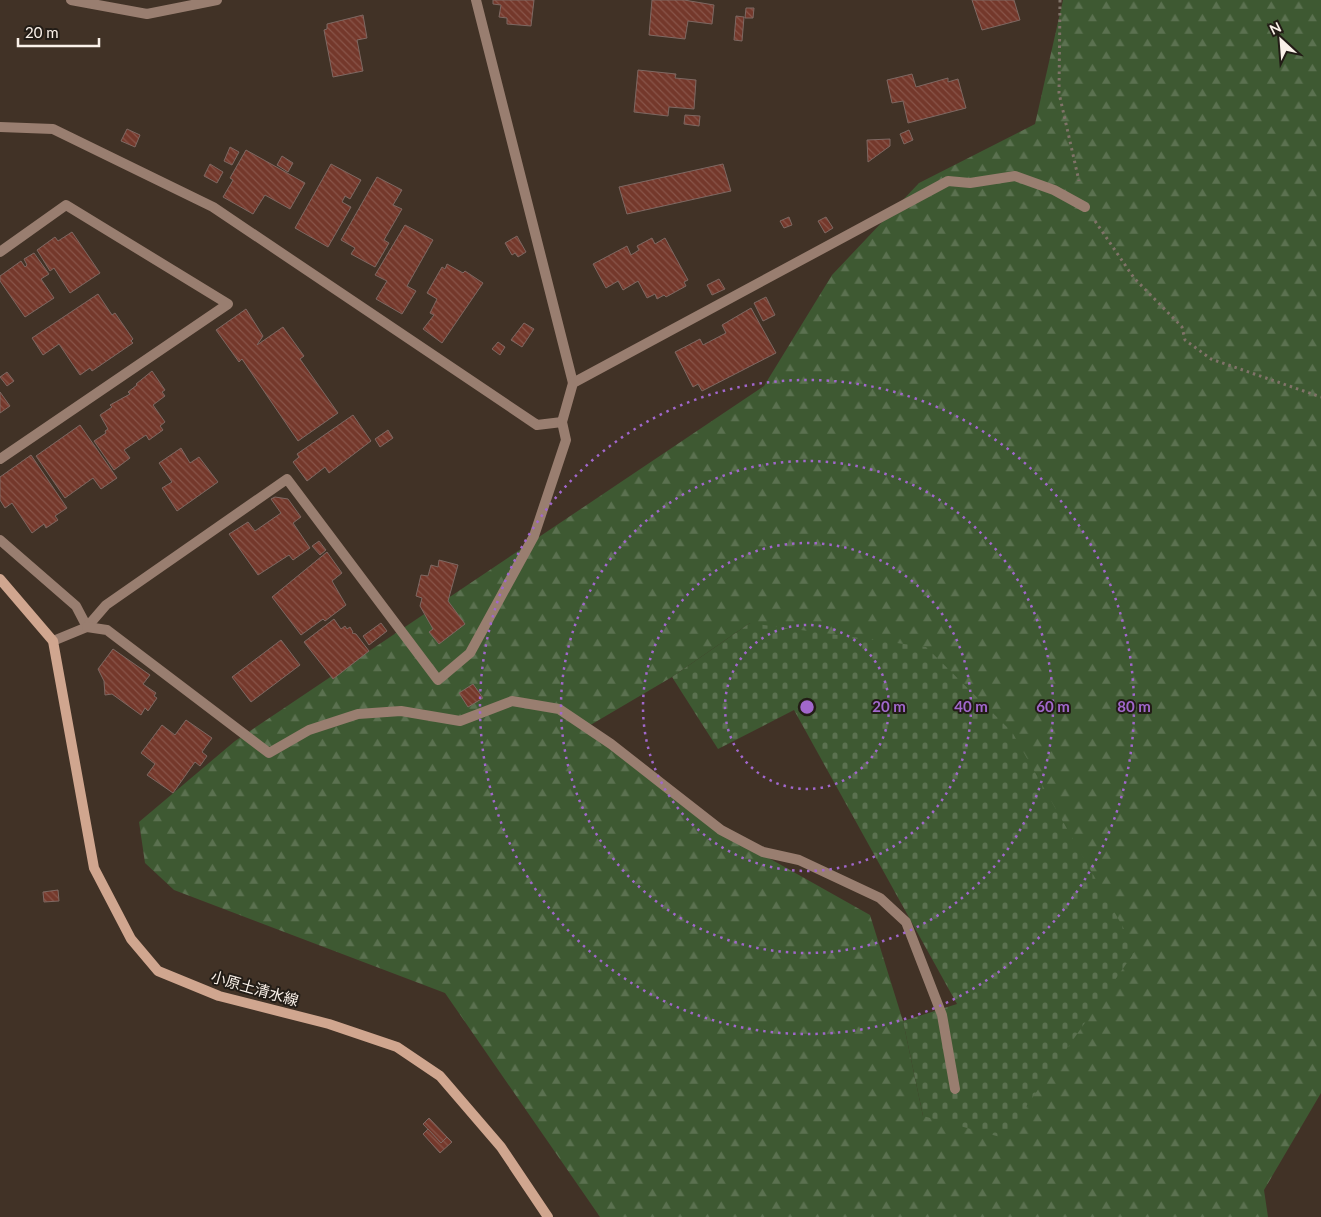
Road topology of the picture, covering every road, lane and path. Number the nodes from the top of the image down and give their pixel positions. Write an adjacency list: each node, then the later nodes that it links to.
1 (71, 0): 2 (street)
2 (218, 0)
3 (476, 0): 8 (street)
4 (1060, 0): 6 (path)
5 (0, 127): 10 (street)
6 (1085, 207): 8 (street); 9 (path)
7 (0, 252): 11 (street)
8 (573, 383): 10 (street)
9 (1321, 397)
10 (562, 422): 14 (street)
11 (0, 459)
12 (0, 540): 14 (street)
13 (0, 579): 15 (main road)
14 (88, 627): 15 (street); 16 (street)
15 (53, 641): 17 (main road, 小原土清水線)
16 (955, 1089)
17 (548, 1217)

